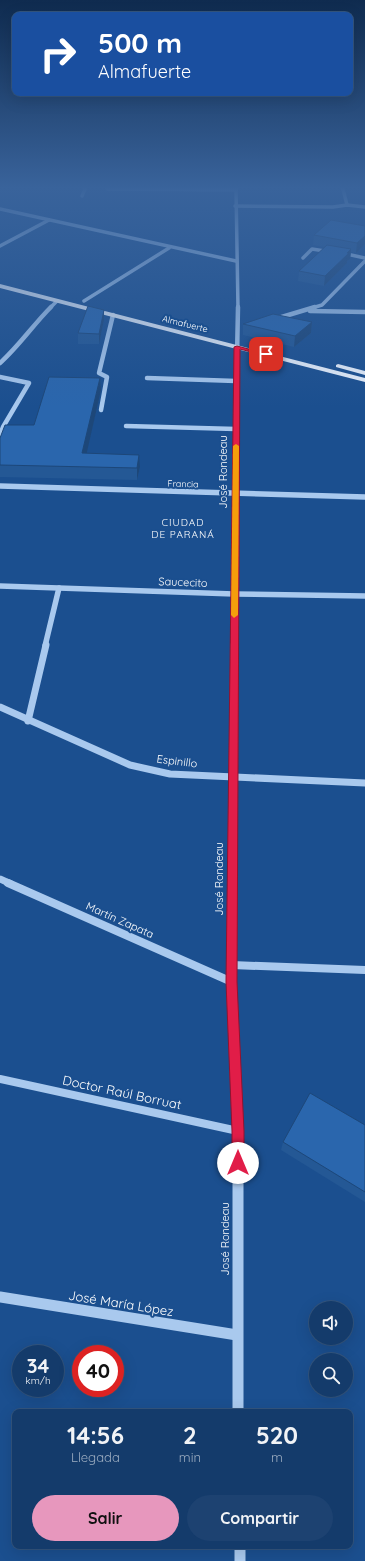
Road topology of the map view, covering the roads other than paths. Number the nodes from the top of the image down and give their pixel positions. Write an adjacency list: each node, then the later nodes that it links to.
1 (236, 261): 14 (street, José Rondeau)
2 (147, 262): 7 (street)
3 (364, 262): 9 (street)
4 (0, 279): 7 (main road)
5 (0, 286): 6 (main road, Almafuerte)
6 (58, 301): 11 (main road, Almafuerte); 18 (street)
7 (84, 301): 8 (main road)
8 (107, 307)
9 (304, 311): 10 (street); 12 (street)
10 (365, 312)
11 (114, 315): 17 (main road, Almafuerte); 24 (street)
12 (268, 321)
13 (246, 325): 14 (street)
14 (238, 326): 16 (street, José Rondeau)
15 (230, 338): 16 (main road)
16 (238, 340): 17 (street, José Rondeau); 19 (main road)
17 (237, 347): 22 (main road, Almafuerte); 23 (street, José Rondeau)
18 (0, 363)
19 (365, 373)
20 (0, 377): 27 (street)
21 (147, 378): 23 (street)
22 (365, 380)
23 (236, 381): 26 (street, José Rondeau)
24 (101, 410)
25 (126, 426): 26 (street)
26 (236, 429): 29 (street, José Rondeau)
27 (0, 435)
28 (0, 486): 29 (street, Francia)
29 (236, 494): 30 (street, Francia); 33 (street, José Rondeau)
30 (365, 497)
31 (0, 586): 32 (street, Saucecito)
32 (59, 588): 33 (street, Saucecito); 36 (street)
33 (234, 594): 34 (street, Saucecito); 37 (street, José Rondeau)
34 (365, 596)
35 (0, 707): 36 (street, Espinillo)
36 (28, 721): 37 (street, Espinillo)
37 (233, 777): 38 (street, Espinillo); 40 (street, José Rondeau)
38 (365, 783)
39 (0, 879): 42 (street, Martín Zapata)
40 (232, 965): 41 (street); 42 (street, José Rondeau)
41 (365, 970)
42 (232, 982): 44 (street, José Rondeau)
43 (0, 1079): 44 (street, Doctor Raúl Borruat)
44 (238, 1131): 46 (street, José Rondeau)
45 (0, 1298): 46 (street, José María López)
46 (237, 1336): 47 (street, José Rondeau)
47 (238, 1409)
48 (240, 1549): 49 (street)
49 (240, 1561)

